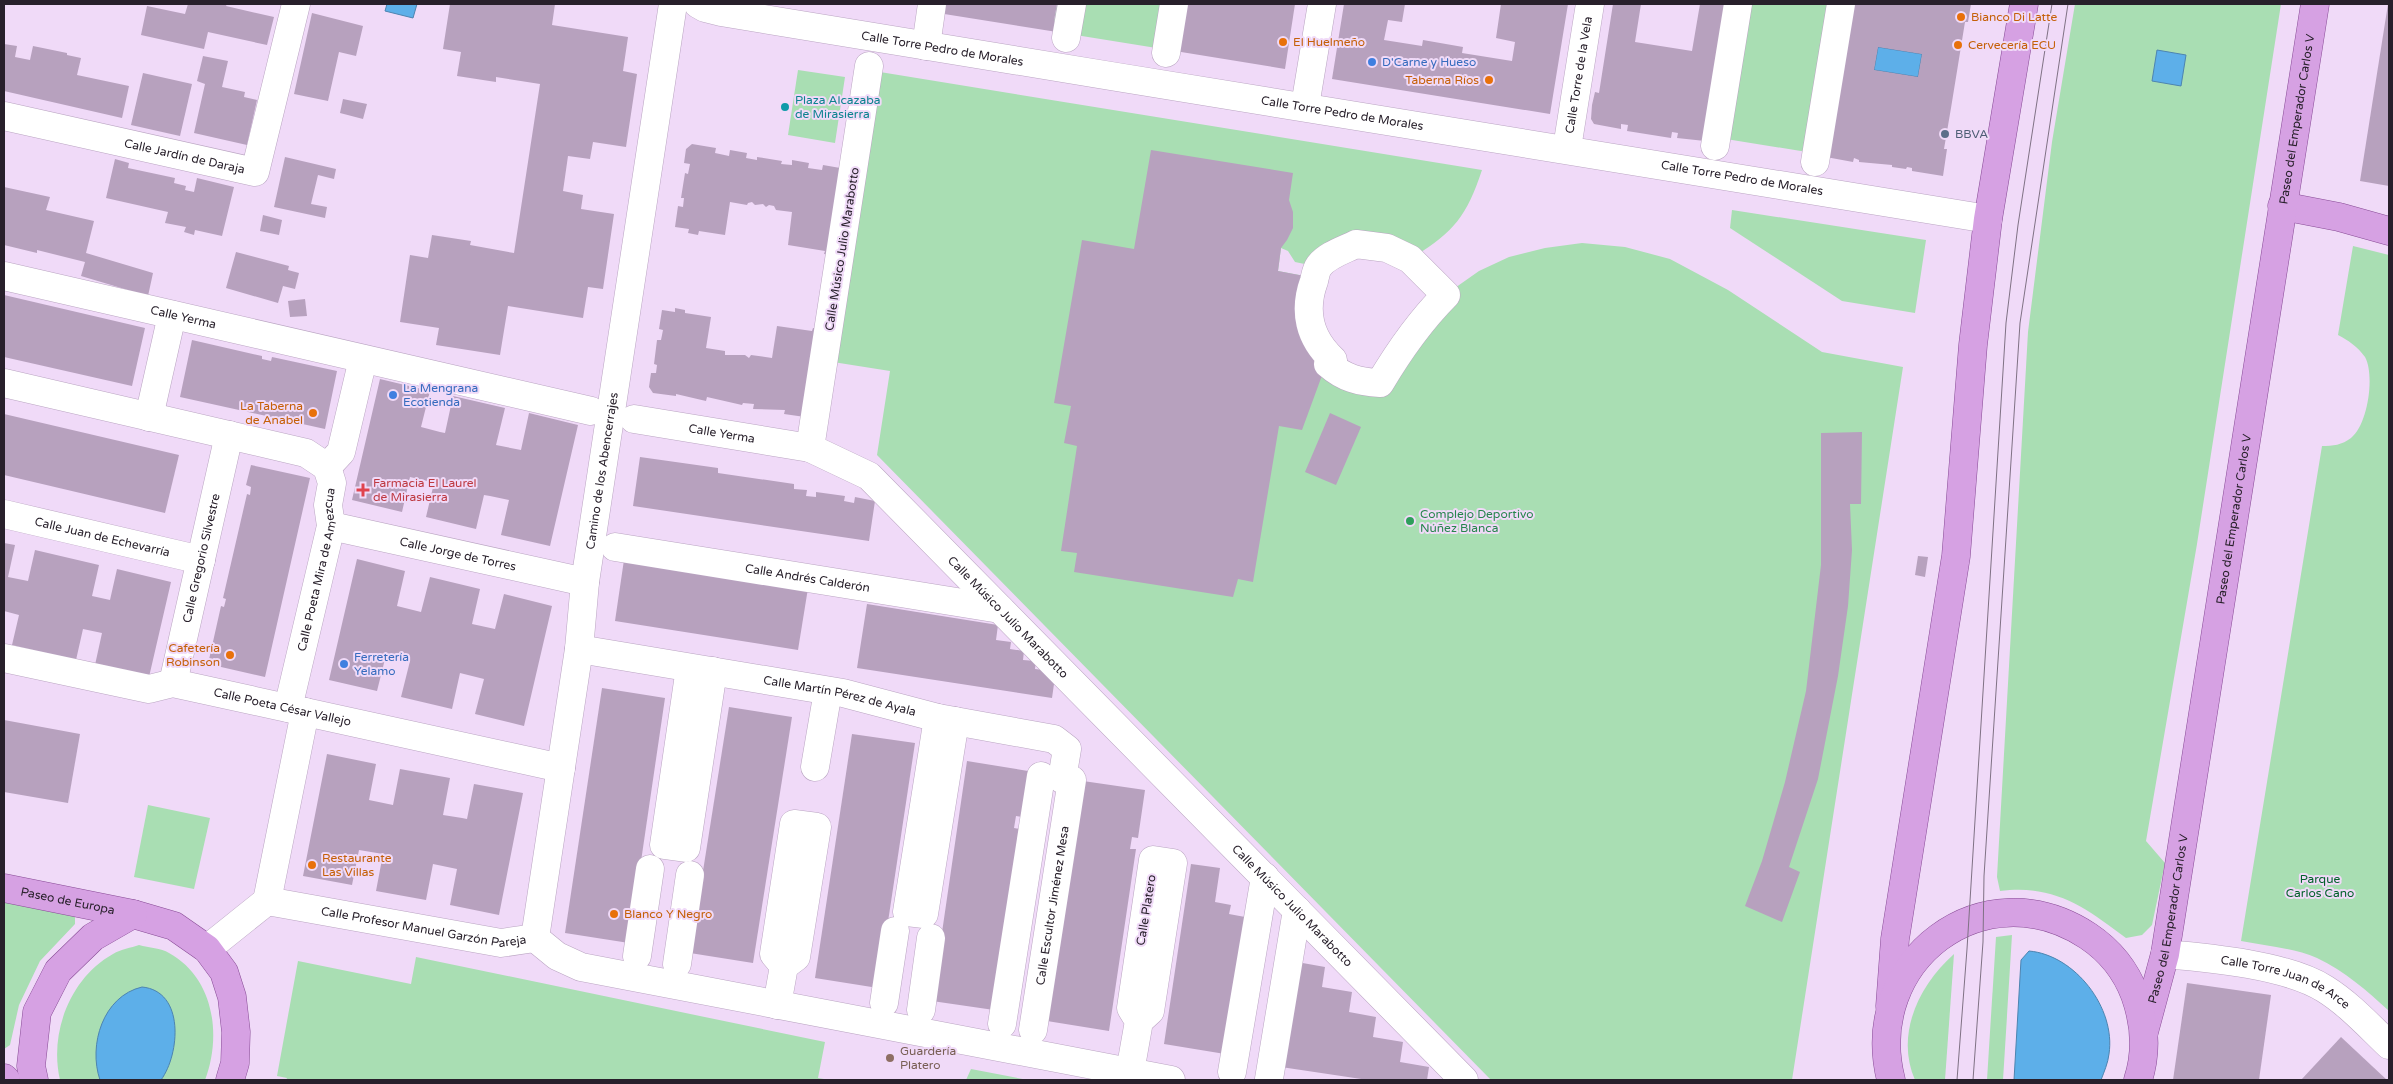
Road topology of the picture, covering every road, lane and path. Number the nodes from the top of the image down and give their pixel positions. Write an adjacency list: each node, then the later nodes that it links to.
1 (296, 4): 18 (street, Calle Jardín de Daraja)
2 (673, 4): 40 (street, Camino de los Abencerrajes)
3 (698, 4): 14 (street, Calle Torre Pedro de Morales)
4 (932, 4): 14 (street)
5 (1072, 4): 13 (street)
6 (1174, 4): 15 (street)
7 (1322, 4): 17 (street)
8 (1590, 4): 20 (street, Calle Torre de la Vela)
9 (1738, 4): 19 (street)
10 (1841, 4): 21 (street)
11 (2024, 4): 23 (main road)
12 (2315, 4): 22 (main road, Paseo del Emperador Carlos V)
13 (1066, 38)
14 (926, 46): 17 (street, Calle Torre Pedro de Morales)
15 (1166, 53)
16 (869, 66): 34 (street, Calle Músico Julio Marabotto)
17 (1306, 106): 20 (street, Calle Torre Pedro de Morales)
18 (4, 116)
19 (1715, 146)
20 (1568, 148): 23 (street, Calle Torre Pedro de Morales)
21 (1815, 162)
22 (2282, 206): 24 (main road); 63 (main road, Paseo del Emperador Carlos V)
23 (1988, 219): 69 (main road)
24 (2389, 230)
25 (1356, 244): 25 (street)
26 (4, 276): 27 (street, Calle Yerma)
27 (170, 323): 28 (street, Calle Yerma); 31 (street)
28 (361, 367): 30 (street, Calle Yerma); 35 (street)
29 (4, 383): 31 (street)
30 (591, 411)
31 (149, 416): 33 (street)
32 (634, 418): 34 (street, Calle Yerma)
33 (229, 436): 35 (street); 39 (street, Calle Gregorio Silvestre)
34 (810, 448): 41 (street, Calle Músico Julio Marabotto)
35 (327, 466): 37 (street, Calle Poeta Mira de Amezcua)
36 (4, 514): 39 (street, Calle Juan de Echevarría)
37 (331, 526): 40 (street, Calle Jorge de Torres); 47 (street, Calle Poeta Mira de Amezcua)
38 (615, 546): 41 (street, Calle Andrés Calderón)
39 (201, 560): 45 (street, Calle Gregorio Silvestre)
40 (585, 582): 42 (street, Camino de los Abencerrajes)
41 (1000, 609): 54 (street, Calle Músico Julio Marabotto)
42 (579, 649): 44 (street, Calle Martín Pérez de Ayala); 50 (street, Camino de los Abencerrajes)
43 (4, 658): 45 (street, Calle Poeta César Vallejo)
44 (701, 669): 44 (street); 46 (street, Calle Martín Pérez de Ayala)
45 (173, 683): 47 (street, Calle Poeta César Vallejo)
46 (828, 691): 48 (street, Calle Martín Pérez de Ayala); 49 (street)
47 (296, 710): 50 (street, Calle Poeta César Vallejo); 56 (street, Calle Poeta Mira de Amezcua)
48 (946, 720): 48 (street); 51 (street, Calle Martín Pérez de Ayala)
49 (815, 767)
50 (561, 768): 60 (street, Camino de los Abencerrajes)
51 (1058, 778): 72 (street); 73 (street, Calle Escultor Jiménez Mesa)
52 (650, 869): 64 (street)
53 (690, 875): 65 (street)
54 (1265, 877): 57 (street, Calle Músico Julio Marabotto); 78 (street)
55 (4, 888): 58 (main road, Paseo de Europa)
56 (267, 901): 60 (street, Calle Profesor Manuel Garzón Pareja); 62 (street)
57 (1296, 910): 79 (street); 83 (street, Calle Músico Julio Marabotto)
58 (133, 914): 62 (main road, Paseo de Europa); 80 (main road)
59 (895, 932): 67 (street)
60 (535, 938): 68 (street, Calle Profesor Manuel Garzón Pareja)
61 (931, 938): 70 (street)
62 (207, 949): 81 (main road, Paseo de Europa)
63 (2165, 954): 74 (main road, Paseo del Emperador Carlos V); 76 (street, Calle Torre Juan de Arce)
64 (637, 956)
65 (677, 964)
66 (784, 966): 68 (street)
67 (884, 1003)
68 (777, 1005): 77 (street, Calle Profesor Manuel Garzón Pareja)
69 (1890, 1006): 74 (main road); 75 (main road)
70 (921, 1010)
71 (1139, 1021): 71 (street, Calle Platero); 77 (street, Calle Platero)
72 (1002, 1024)
73 (1033, 1030)
74 (2144, 1032): 86 (main road)
75 (1885, 1044): 84 (main road); 85 (main road)
76 (2389, 1044)
77 (1130, 1072): 82 (street, Calle Profesor Manuel Garzón Pareja)
78 (1232, 1072)
79 (1269, 1079)
80 (34, 1080)
81 (230, 1080)
82 (1170, 1080)
83 (1464, 1080)
84 (1875, 1080)
85 (1892, 1080)
86 (2138, 1080)

